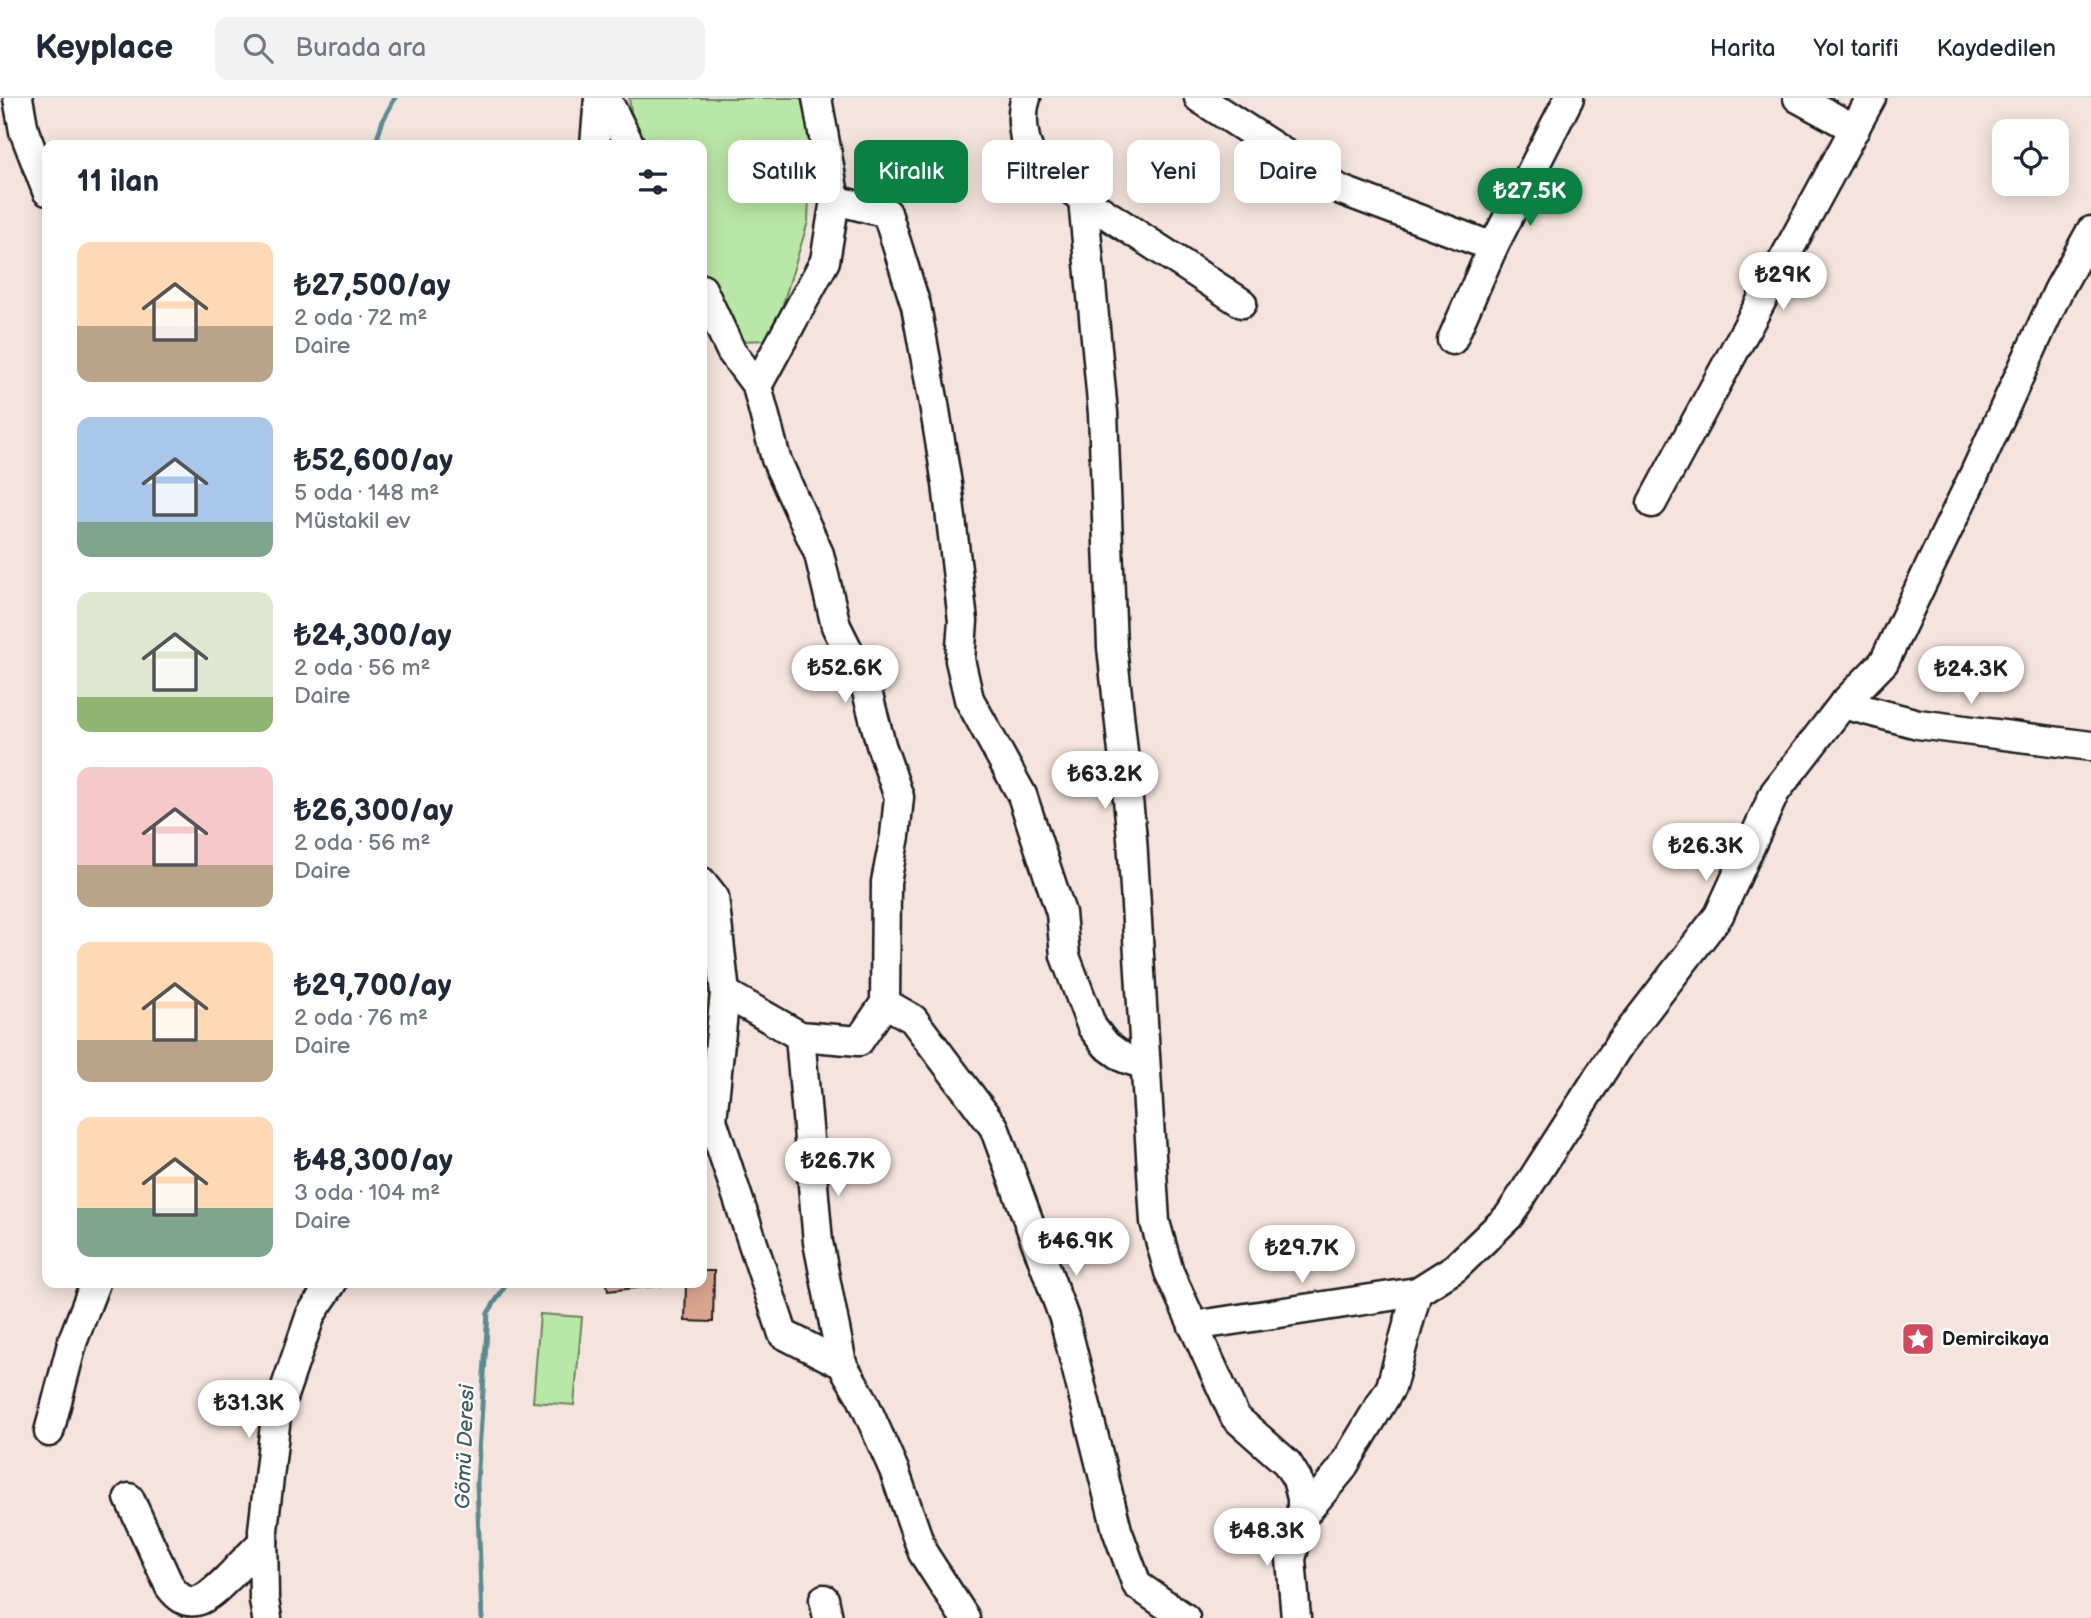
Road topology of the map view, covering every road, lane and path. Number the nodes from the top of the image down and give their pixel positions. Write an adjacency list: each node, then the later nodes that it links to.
1 (18, 98): 15 (street)
2 (599, 98): 11 (street)
3 (606, 98): 12 (street)
4 (817, 98): 13 (street)
5 (1026, 98): 14 (street)
6 (1199, 98): 21 (street)
7 (1569, 98): 21 (street)
8 (1798, 98): 10 (street)
9 (1871, 98): 10 (street)
10 (1855, 129): 26 (street)
11 (595, 140)
12 (627, 140)
13 (824, 140)
14 (1026, 140)
15 (42, 178)
16 (840, 201): 33 (street)
17 (835, 203): 25 (street)
18 (1083, 203): 33 (street)
19 (1089, 203): 23 (street)
20 (2091, 232): 27 (street)
21 (1493, 247): 24 (street)
22 (707, 299): 25 (street)
23 (1242, 303)
24 (1452, 340)
25 (757, 386): 31 (street)
26 (1652, 503)
27 (1843, 704): 28 (street); 36 (street)
28 (2091, 746)
29 (707, 888): 30 (street)
30 (725, 993): 32 (street); 38 (street)
31 (885, 1003): 32 (street); 45 (street)
32 (800, 1036): 38 (street)
33 (1145, 1065): 37 (street)
34 (93, 1288): 39 (street)
35 (329, 1288): 42 (street)
36 (1418, 1292): 37 (street); 41 (street)
37 (1193, 1326): 41 (street)
38 (842, 1364): 44 (street)
39 (49, 1432)
40 (129, 1498): 42 (street)
41 (1302, 1517): 46 (street)
42 (263, 1542): 43 (street)
43 (267, 1618)
44 (965, 1618)
45 (1185, 1618)
46 (1296, 1618)

